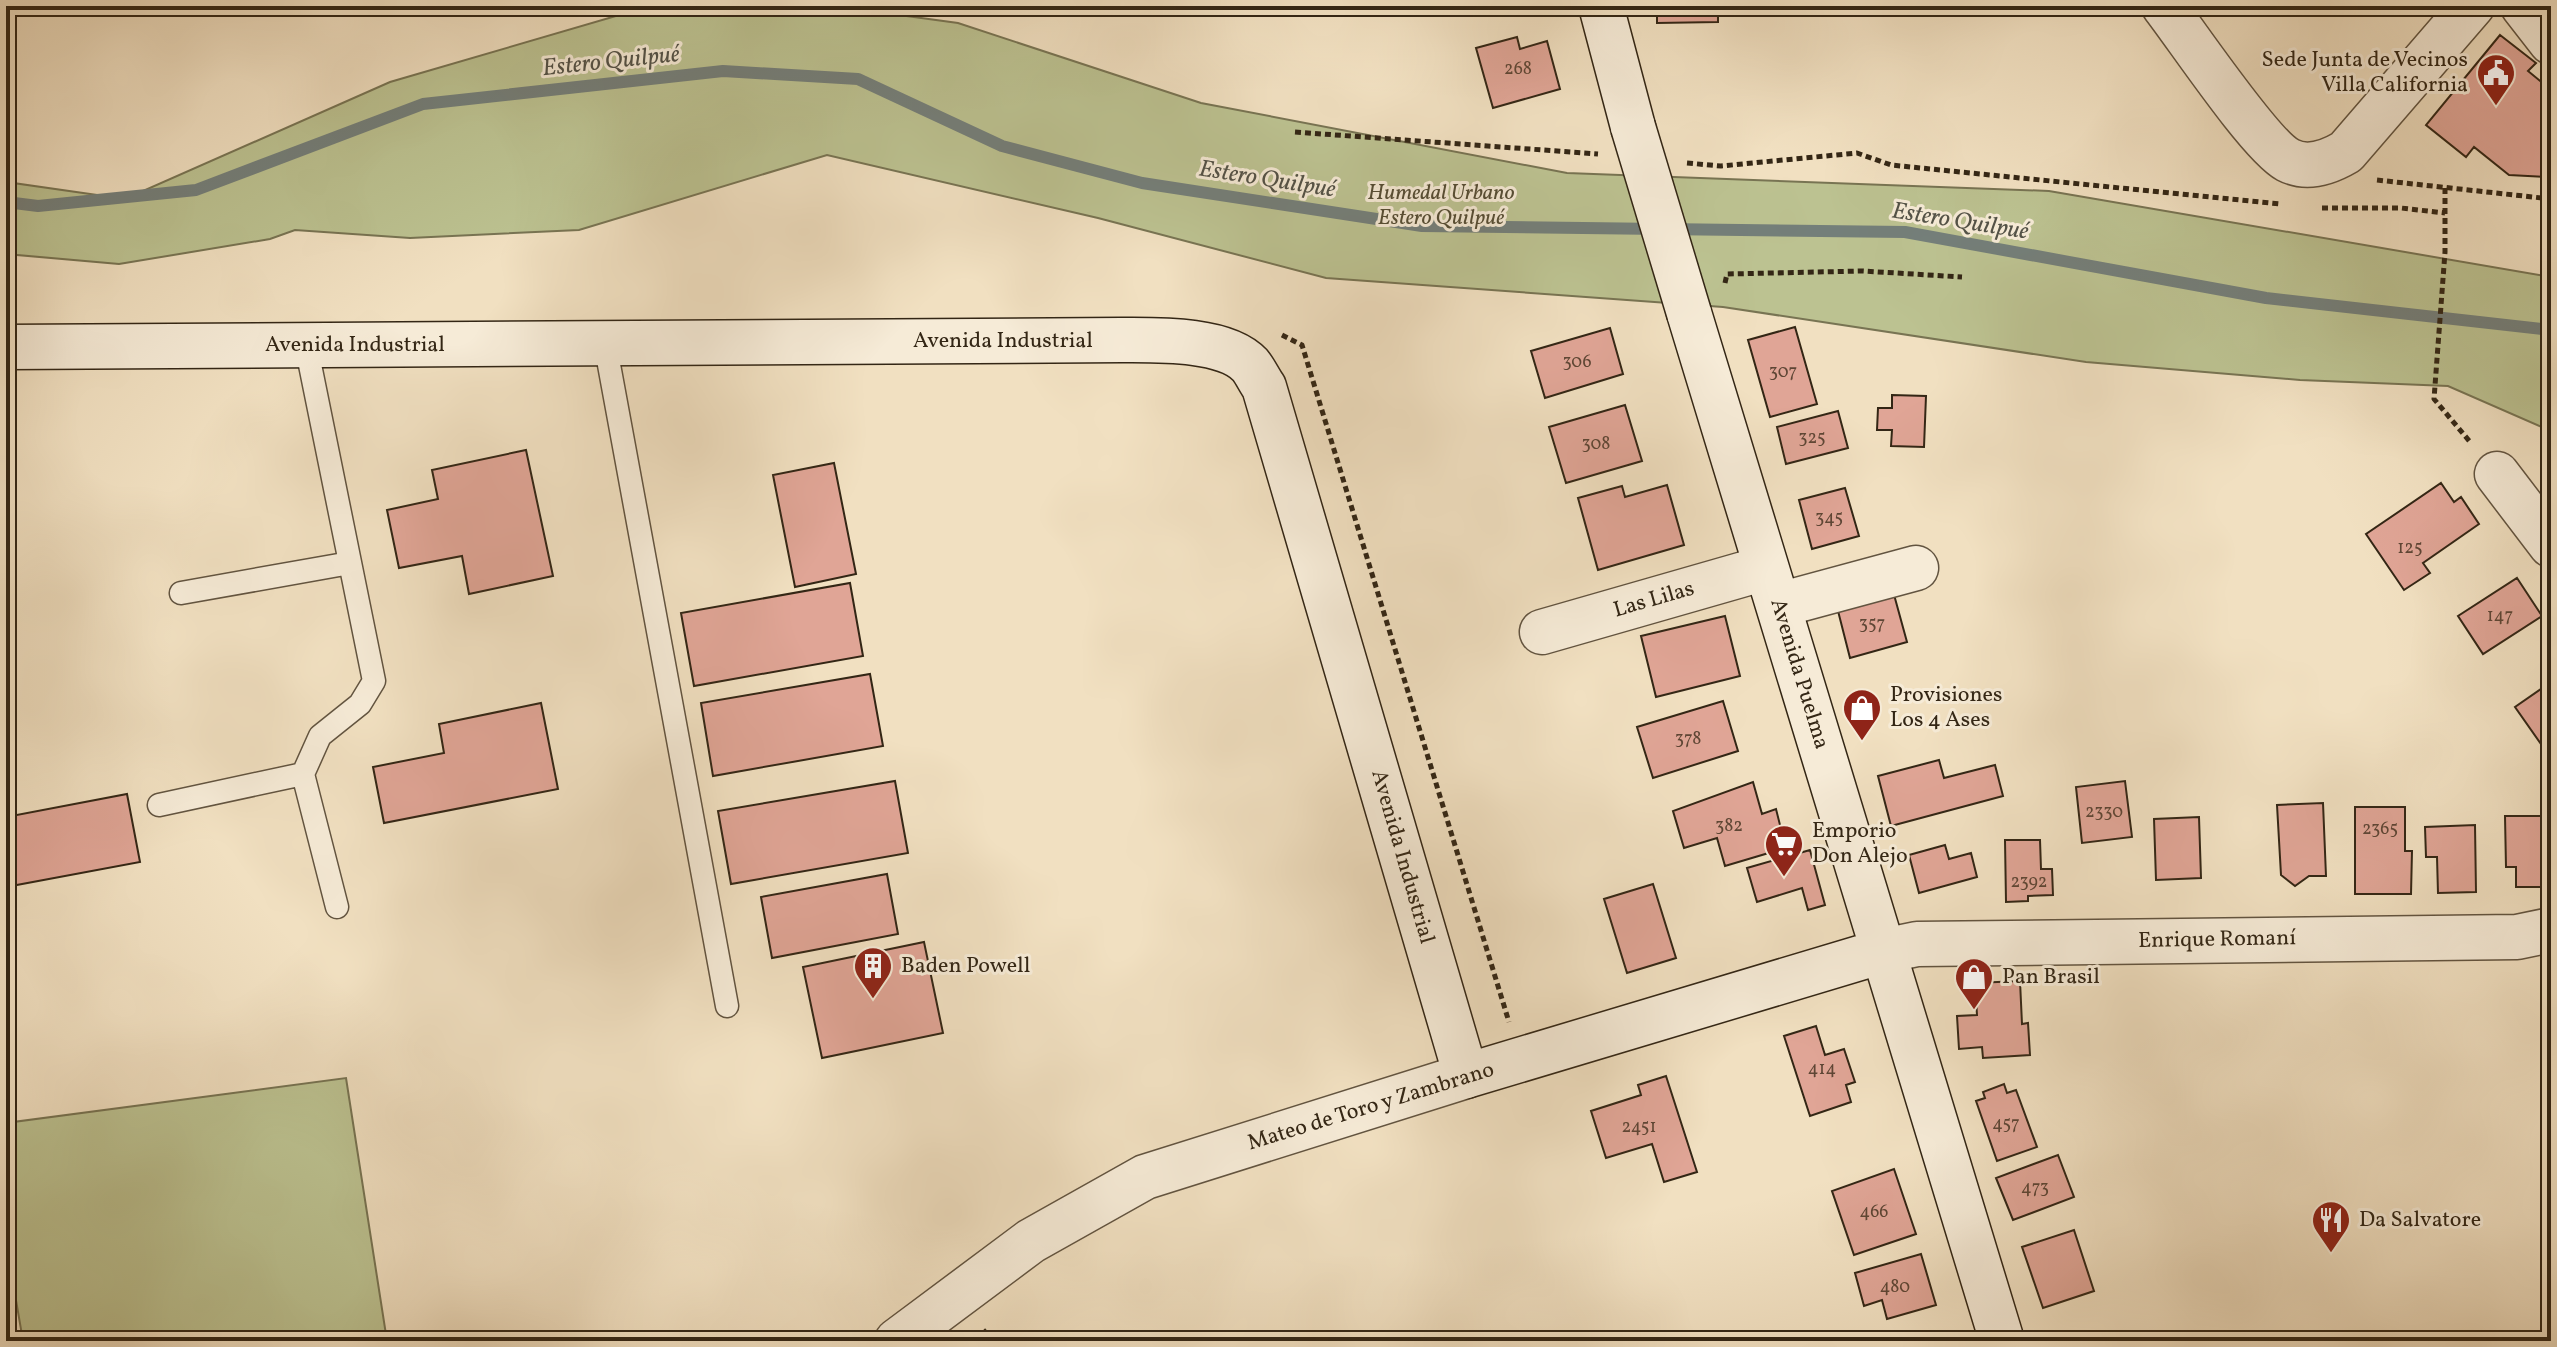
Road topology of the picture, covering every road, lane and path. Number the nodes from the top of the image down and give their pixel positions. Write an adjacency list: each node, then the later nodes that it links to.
1 (1601, 6): 16 (street, Avenida Puelma, bridge)
2 (2164, 6): 10 (street)
3 (2472, 6): 10 (street)
4 (2523, 6): 5 (street)
5 (2551, 42)
6 (1295, 132): 7 (path)
7 (1600, 155)
8 (1676, 162): 13 (path)
9 (2372, 179): 11 (path)
10 (2310, 186): 14 (path)
11 (2445, 188): 12 (path); 14 (path)
12 (2551, 199)
13 (2283, 205)
14 (2445, 213): 21 (path)
15 (1962, 277): 16 (path)
16 (1689, 313): 25 (street, Avenida Puelma)
17 (1276, 332): 34 (path)
18 (605, 343): 19 (street, Avenida Industrial); 33 (lane); 35 (street, Avenida Industrial)
19 (306, 345): 20 (street, Avenida Industrial); 23 (lane)
20 (6, 347)
21 (2497, 474): 22 (street)
22 (2551, 545)
23 (350, 563): 26 (lane); 28 (lane)
24 (1916, 568): 25 (street, Las Lilas)
25 (1772, 586): 27 (street, Las Lilas); 32 (street, Avenida Puelma)
26 (181, 593)
27 (1542, 632)
28 (303, 774): 29 (lane); 30 (lane)
29 (159, 805)
30 (337, 907)
31 (2551, 930): 32 (street, Enrique Romaní)
32 (1883, 951): 34 (street, Mateo de Toro y Zambrano); 37 (street, Avenida Puelma)
33 (727, 1006)
34 (1521, 1061): 35 (street, Mateo de Toro y Zambrano)
35 (1466, 1076): 36 (street, Mateo de Toro y Zambrano)
36 (897, 1341)
37 (2002, 1341)

